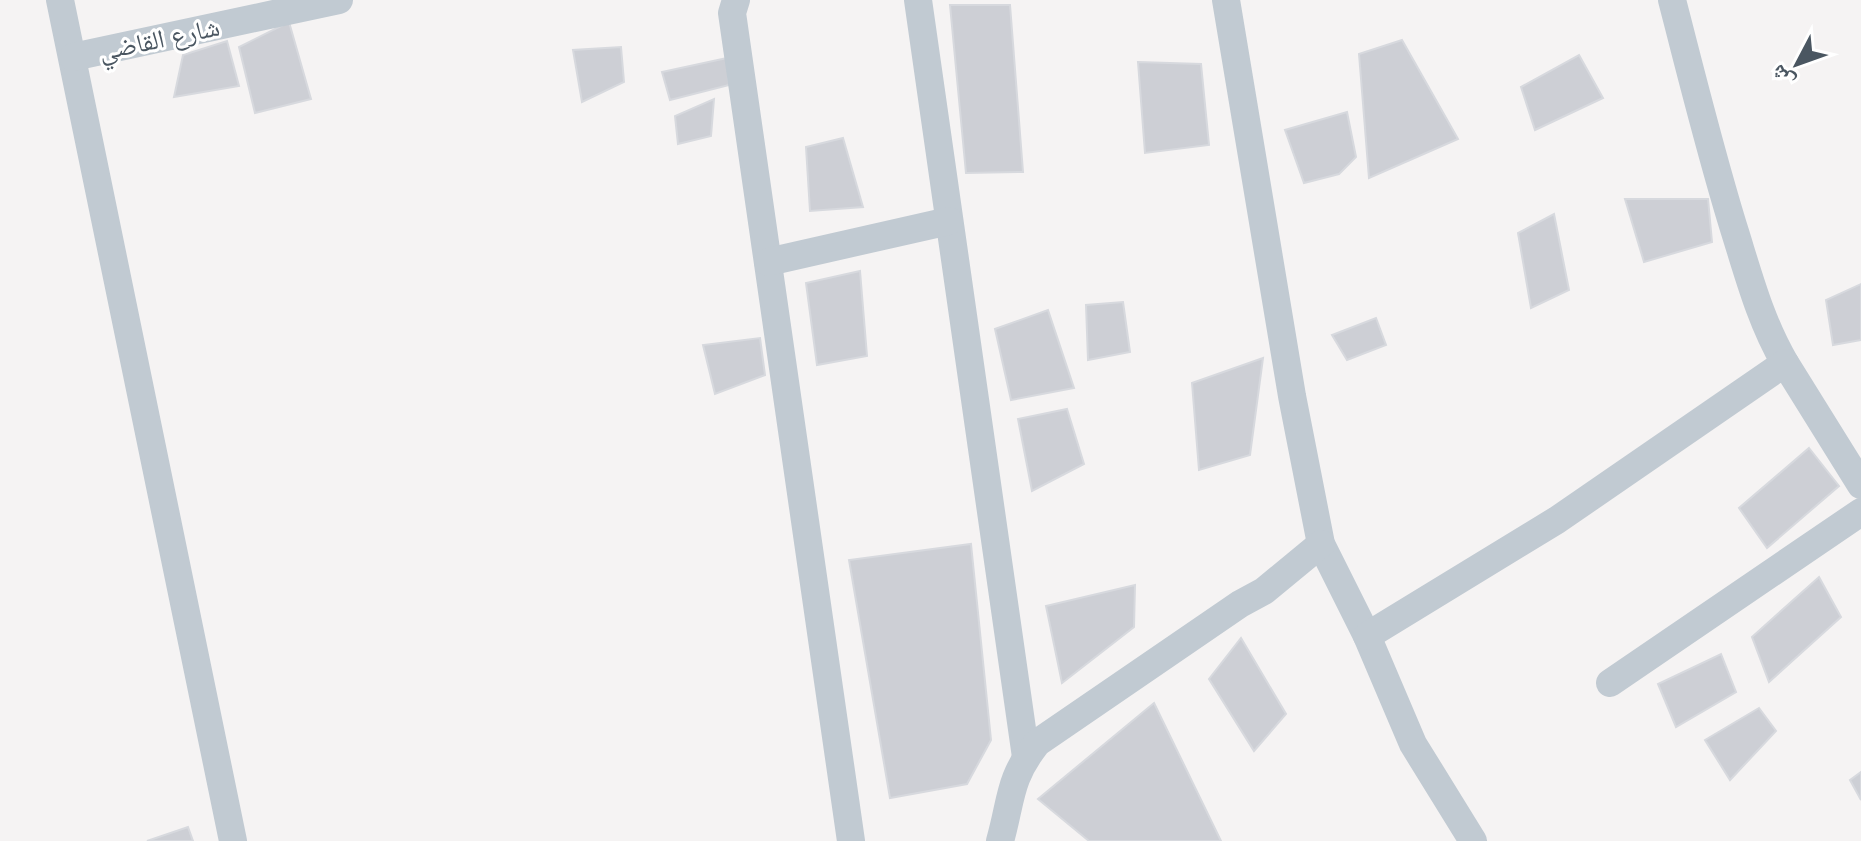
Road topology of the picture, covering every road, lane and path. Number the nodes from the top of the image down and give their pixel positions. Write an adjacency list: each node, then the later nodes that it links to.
1 (60, 0): 7 (street)
2 (339, 0): 7 (street, شارع القاضي)
3 (736, 0): 9 (street)
4 (918, 0): 8 (street)
5 (1226, 0): 13 (street)
6 (1672, 0): 10 (street)
7 (73, 57): 17 (street)
8 (949, 221): 9 (street); 16 (street)
9 (768, 262): 18 (street)
10 (1785, 363): 11 (street); 14 (street)
11 (1861, 485)
12 (1861, 512): 15 (street)
13 (1321, 544): 14 (street); 16 (street)
14 (1367, 636): 20 (street)
15 (1610, 683)
16 (1026, 757): 19 (street)
17 (233, 841)
18 (851, 841)
19 (1000, 841)
20 (1473, 841)

